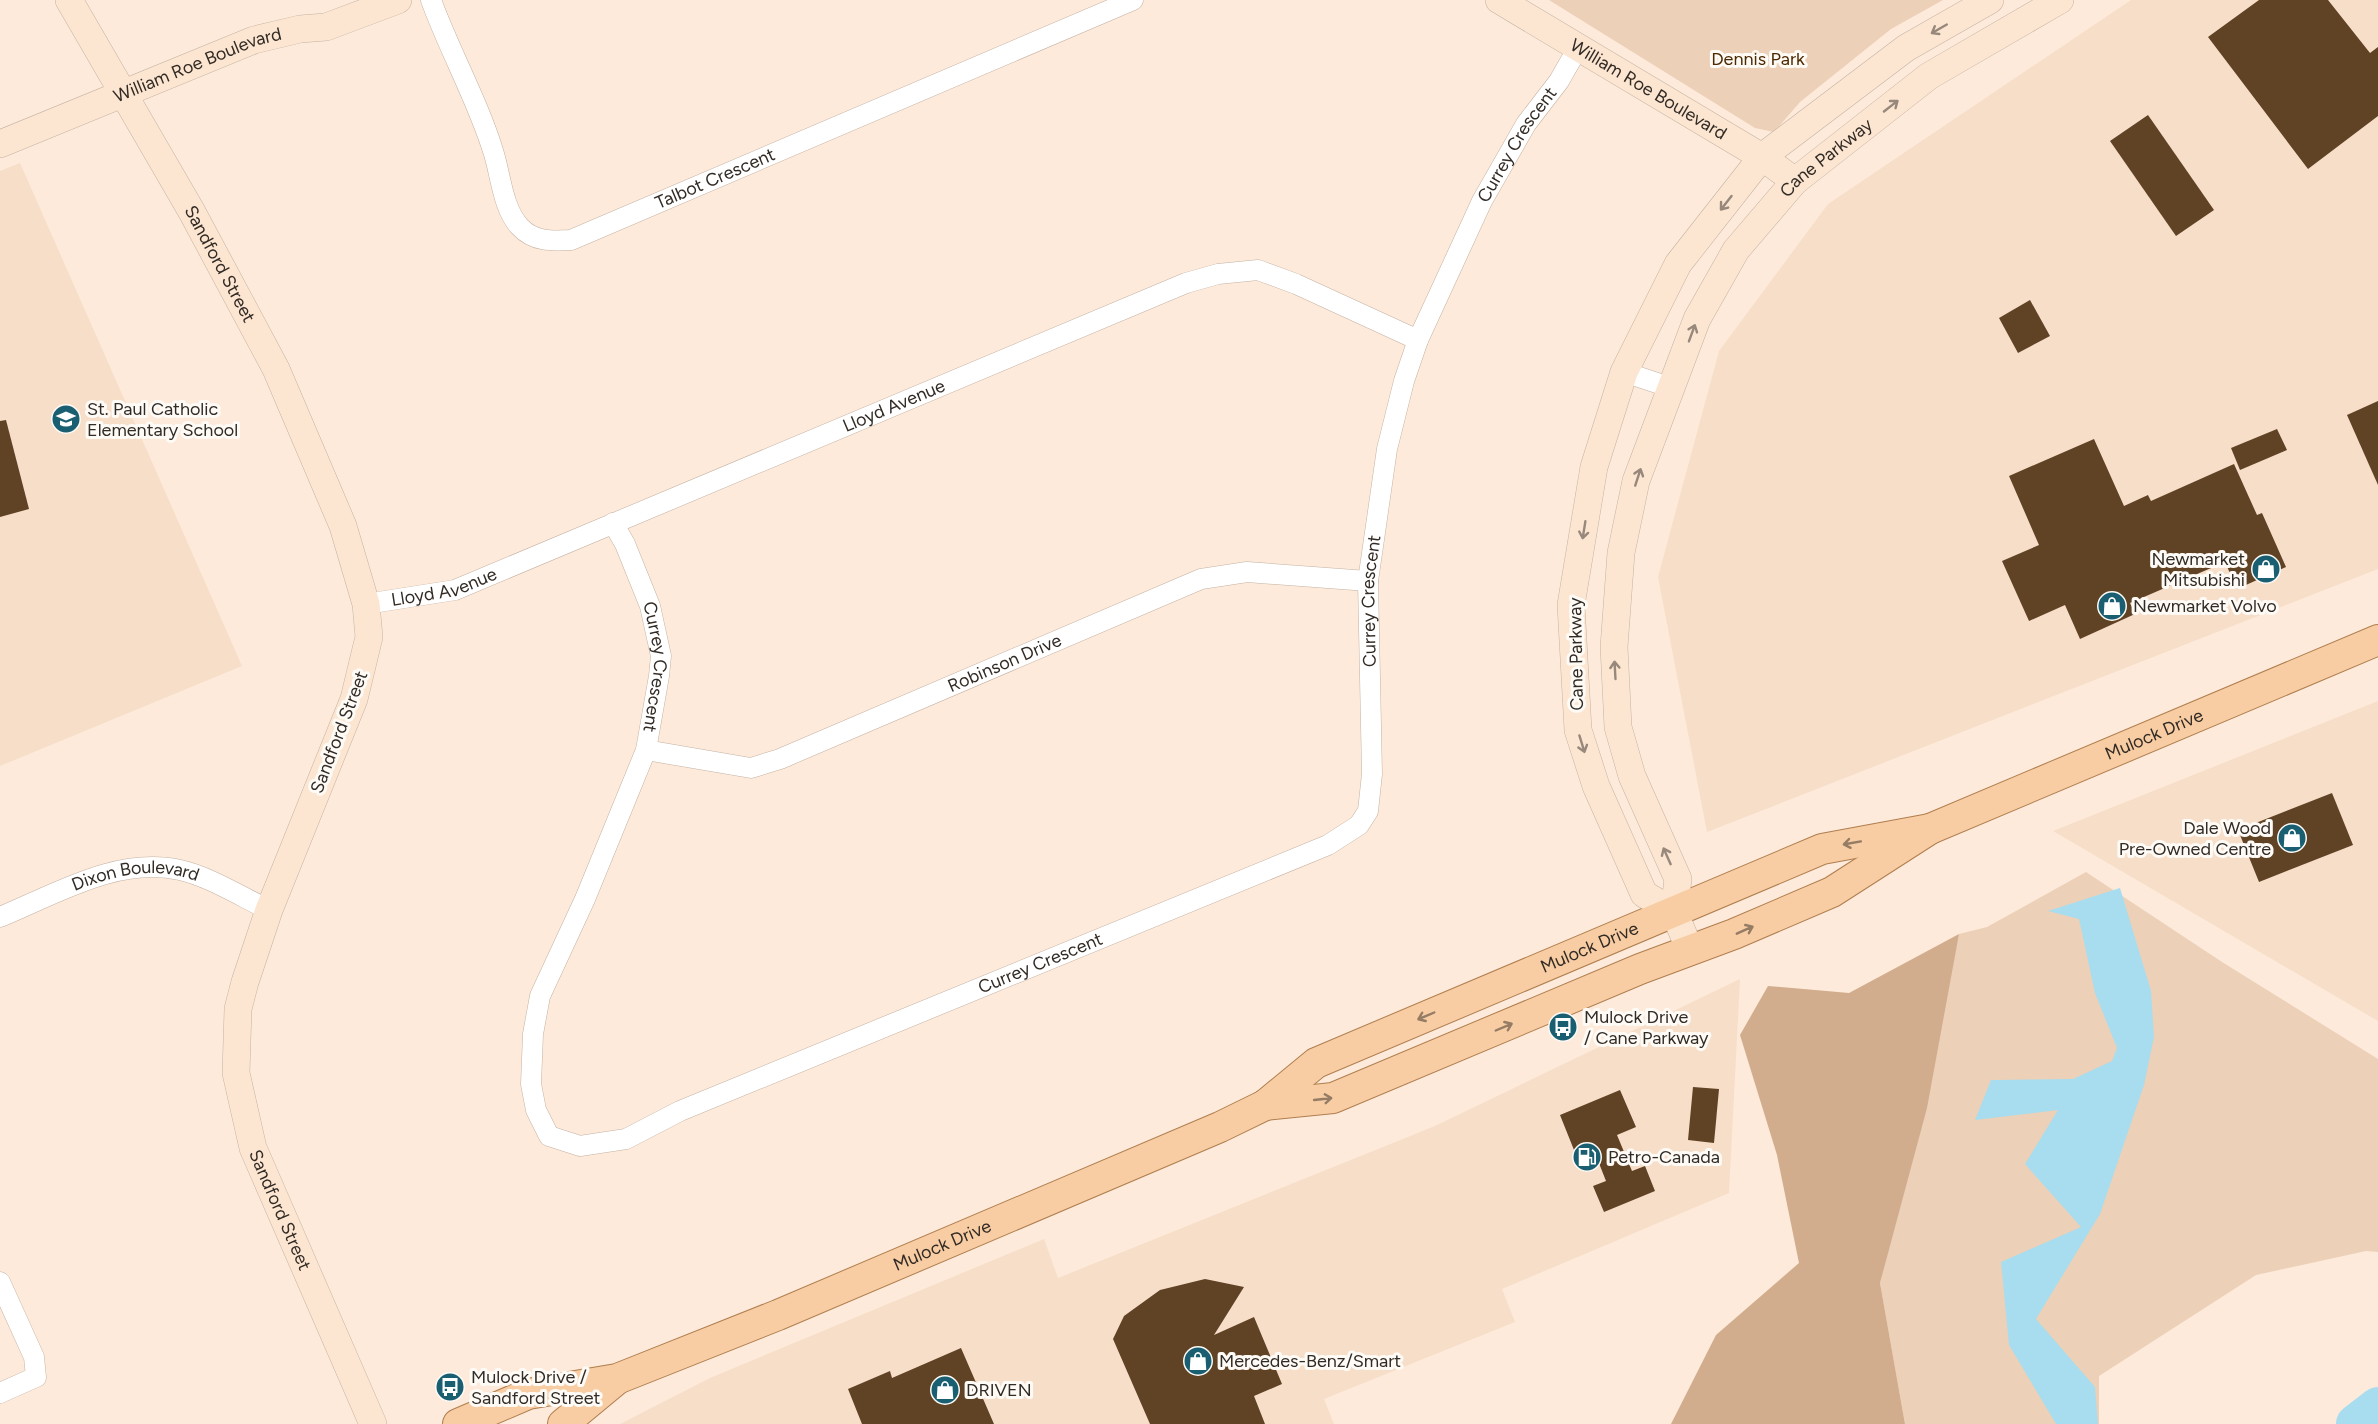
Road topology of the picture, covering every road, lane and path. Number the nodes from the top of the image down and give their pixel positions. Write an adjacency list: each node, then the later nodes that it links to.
1 (69, 0): 9 (street, Sandford Street)
2 (398, 0): 9 (street, William Roe Boulevard)
3 (431, 0): 4 (street, Talbot Crescent)
4 (1133, 0)
5 (1500, 0): 8 (street, William Roe Boulevard)
6 (1990, 0): 11 (street, Cane Parkway, one-way to 11)
7 (2060, 0): 12 (street, Cane Parkway, one-way to 7)
8 (1579, 46): 11 (street, William Roe Boulevard); 13 (street, Currey Crescent)
9 (122, 95): 10 (street, William Roe Boulevard); 18 (street, Sandford Street)
10 (0, 144)
11 (1762, 157): 12 (street, William Roe Boulevard); 14 (street, Cane Parkway, one-way to 14)
12 (1795, 181): 15 (street, Cane Parkway, one-way to 12)
13 (1418, 340): 16 (street, Lloyd Avenue); 17 (street, Currey Crescent)
14 (1624, 372): 15 (street); 23 (street, Cane Parkway, one-way to 23)
15 (1672, 388): 23 (street, Cane Parkway, one-way to 15)
16 (613, 523): 18 (street, Lloyd Avenue); 20 (street, Currey Crescent)
17 (1368, 581): 20 (street, Robinson Drive); 20 (street, Currey Crescent)
18 (366, 604): 22 (street, Sandford Street)
19 (2378, 640): 21 (main road, Mulock Drive)
20 (646, 750)
21 (1930, 829): 23 (main road, Mulock Drive, one-way to 23); 25 (main road, Mulock Drive, one-way to 21)
22 (269, 910): 24 (street, Dixon Boulevard); 30 (street, Sandford Street)
23 (1674, 912): 25 (street, Cane Parkway); 26 (main road, Mulock Drive, one-way to 26)
24 (0, 917)
25 (1690, 950): 26 (main road, Mulock Drive, one-way to 25)
26 (1265, 1105): 28 (main road, Mulock Drive)
27 (0, 1281): 29 (street)
28 (617, 1379): 31 (main road, Mulock Drive); 32 (main road, Mulock Drive)
29 (0, 1393)
30 (373, 1424)
31 (458, 1424)
32 (562, 1424)

